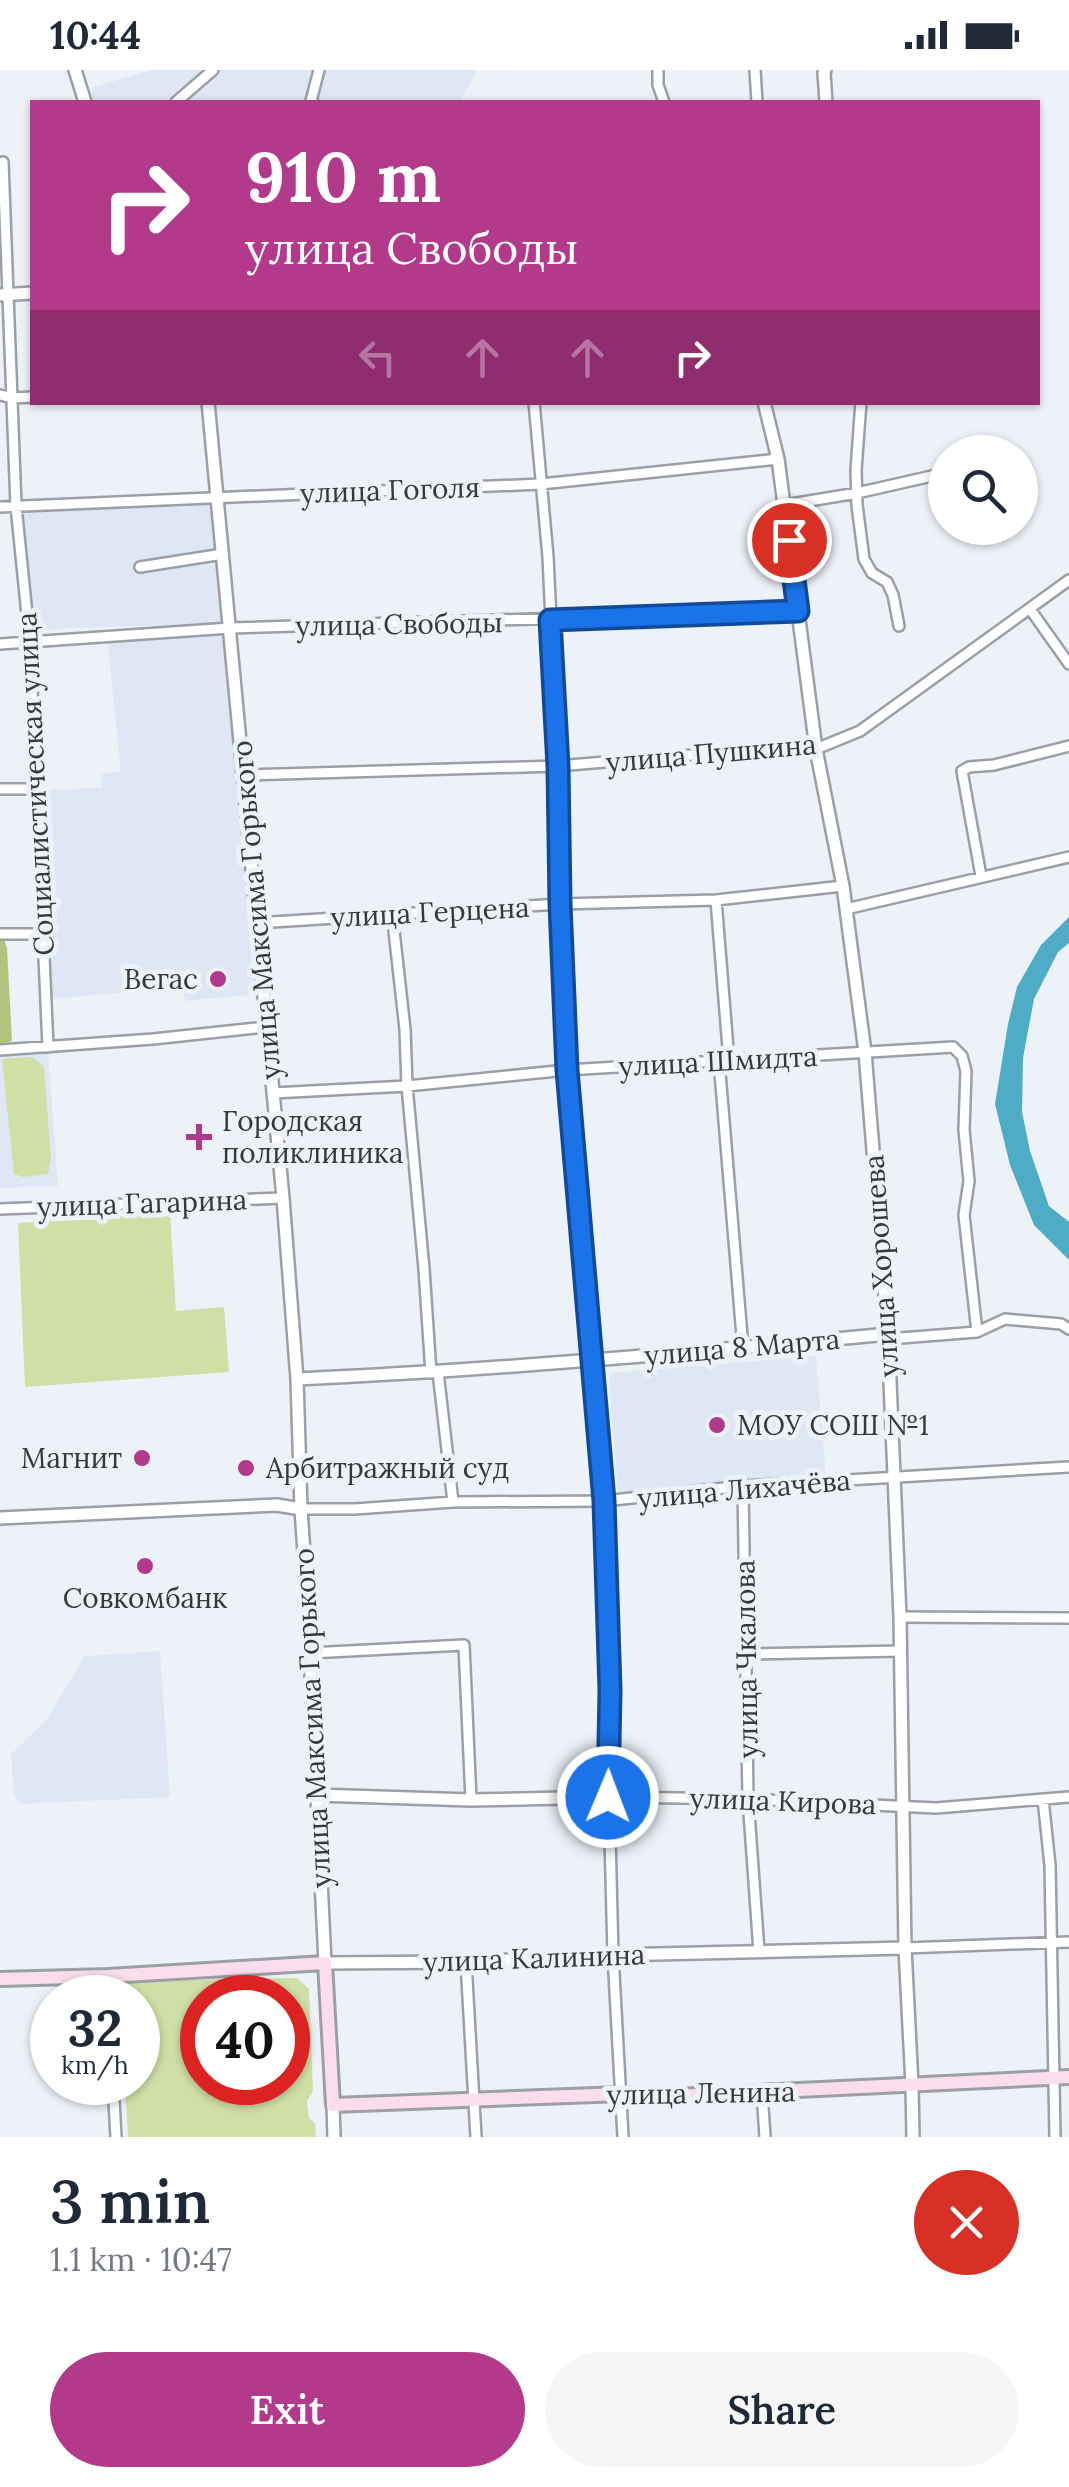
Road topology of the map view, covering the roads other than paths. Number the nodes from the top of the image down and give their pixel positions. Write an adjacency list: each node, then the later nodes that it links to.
1 (75, 70): 7 (street)
2 (212, 70): 8 (street)
3 (318, 70): 9 (street)
4 (658, 70): 10 (street)
5 (755, 70): 11 (street)
6 (826, 70): 12 (street)
7 (84, 100)
8 (178, 100)
9 (312, 100)
10 (663, 100)
11 (757, 100)
12 (826, 100)
13 (3, 162): 15 (street, Социалистическая улица)
14 (30, 293): 15 (street)
15 (4, 295): 18 (street, Социалистическая улица)
16 (0, 395): 18 (street)
17 (30, 397): 18 (street)
18 (13, 398): 29 (street, Социалистическая улица)
19 (208, 405): 27 (street, улица Максима Горького)
20 (534, 405): 25 (street)
21 (765, 405): 23 (street, улица Хорошева)
22 (861, 405): 26 (street)
23 (778, 459): 25 (street, улица Гоголя); 28 (street, улица Хорошева)
24 (928, 477): 26 (street)
25 (541, 484): 27 (street, улица Гоголя); 36 (street)
26 (857, 493): 28 (street); 37 (street)
27 (218, 496): 29 (street, улица Гоголя); 31 (street, улица Максима Горького)
28 (785, 505): 35 (street, улица Хорошева)
29 (16, 506): 30 (street, улица Гоголя); 40 (street, Социалистическая улица)
30 (0, 507)
31 (224, 554): 32 (street); 38 (street, улица Максима Горького)
32 (140, 566)
33 (1069, 580): 34 (street, улица Пушкина)
34 (1030, 609): 41 (street); 43 (street, улица Пушкина)
35 (798, 611): 36 (street, улица Свободы); 43 (street, улица Хорошева)
36 (550, 620): 38 (street, улица Свободы); 44 (street)
37 (899, 626)
38 (230, 628): 40 (street, улица Свободы); 45 (street, улица Максима Горького)
39 (0, 644): 40 (street, улица Свободы)
40 (30, 644): 46 (street, Социалистическая улица)
41 (1069, 664)
42 (1069, 746): 49 (street)
43 (816, 749): 44 (street, улица Пушкина); 50 (street, улица Хорошева)
44 (558, 766): 45 (street, улица Пушкина); 52 (street)
45 (242, 774): 55 (street, улица Максима Горького)
46 (38, 788): 47 (street); 57 (street, Социалистическая улица)
47 (0, 789)
48 (1069, 857): 49 (street)
49 (980, 876): 53 (street)
50 (843, 886): 51 (street, улица Герцена); 53 (street, улица Хорошева)
51 (716, 900): 52 (street, улица Герцена); 62 (street)
52 (560, 904): 54 (street, улица Герцена); 63 (street)
53 (846, 909): 61 (street, улица Хорошева)
54 (392, 913): 55 (street, улица Герцена); 64 (street)
55 (256, 923): 58 (street, улица Максима Горького)
56 (0, 934): 57 (street)
57 (44, 934): 59 (street, Социалистическая улица)
58 (266, 1027): 59 (street); 65 (street, улица Максима Горького)
59 (48, 1047): 60 (street)
60 (0, 1050)
61 (864, 1052): 62 (street, улица Шмидта); 69 (street, улица Шмидта); 70 (street, улица Хорошева)
62 (724, 1061): 63 (street, улица Шмидта); 71 (street)
63 (567, 1070): 64 (street, улица Шмидта); 72 (street)
64 (407, 1086): 65 (street, улица Шмидта); 73 (street)
65 (273, 1093): 66 (street, улица Максима Горького)
66 (283, 1198): 67 (street, улица Гагарина); 74 (street, улица Максима Горького)
67 (0, 1208)
68 (1069, 1330): 69 (street)
69 (976, 1332): 70 (street)
70 (888, 1336): 71 (street, улица 8 Марта); 76 (street, улица Хорошева)
71 (743, 1348): 72 (street, улица 8 Марта)
72 (591, 1360): 73 (street, улица 8 Марта); 78 (street)
73 (434, 1372): 74 (street, улица 8 Марта); 79 (street)
74 (296, 1380): 80 (street, улица Максима Горького)
75 (1069, 1467): 76 (street, улица Лихачёва)
76 (894, 1478): 77 (street, улица Лихачёва); 82 (street, улица Хорошева)
77 (743, 1486): 78 (street, улица Лихачёва); 86 (street, улица Чкалова)
78 (604, 1501): 79 (street, улица Лихачёва); 88 (street)
79 (453, 1502): 80 (street, улица Лихачёва)
80 (301, 1510): 81 (street, улица Лихачёва); 85 (street, улица Максима Горького)
81 (0, 1518)
82 (900, 1617): 83 (street); 84 (street, улица Хорошева)
83 (1069, 1618)
84 (901, 1650): 86 (street); 93 (street, улица Хорошева)
85 (310, 1652): 87 (street, улица Максима Горького); 92 (street)
86 (746, 1654): 90 (street, улица Чкалова)
87 (316, 1795): 92 (street, улица Кирова); 100 (street, улица Максима Горького)
88 (608, 1797): 90 (street, улица Кирова); 92 (street, улица Кирова); 98 (street)
89 (1069, 1797): 91 (street, улица Кирова)
90 (748, 1799): 93 (street, улица Кирова); 97 (street, улица Чкалова)
91 (1043, 1799): 93 (street, улица Кирова); 94 (street)
92 (471, 1800)
93 (904, 1806): 96 (street, улица Хорошева)
94 (1051, 1942): 95 (street, улица Калинина); 96 (street, улица Калинина); 104 (street)
95 (1069, 1942)
96 (905, 1948): 97 (street, улица Калинина); 105 (street, улица Хорошева)
97 (759, 1951): 98 (street, улица Калинина)
98 (613, 1954): 99 (street, улица Калинина); 107 (street)
99 (466, 1962): 100 (street, улица Калинина); 108 (street)
100 (325, 1963): 101 (main road, улица Калинина); 110 (main road, улица Максима Горького)
101 (125, 1975)
102 (30, 1978): 103 (main road, улица Калинина)
103 (0, 1979)
104 (1062, 2078): 105 (main road, улица Ленина); 117 (street)
105 (912, 2086): 106 (main road, улица Ленина); 116 (street, улица Хорошева)
106 (762, 2092): 107 (main road, улица Ленина); 115 (street)
107 (622, 2094): 108 (main road, улица Ленина); 114 (street)
108 (474, 2100): 110 (main road, улица Ленина); 113 (street)
109 (114, 2105): 111 (street)
110 (333, 2106): 112 (street, улица Максима Горького)
111 (116, 2137)
112 (334, 2137)
113 (476, 2137)
114 (624, 2137)
115 (764, 2137)
116 (913, 2137)
117 (1055, 2137)

